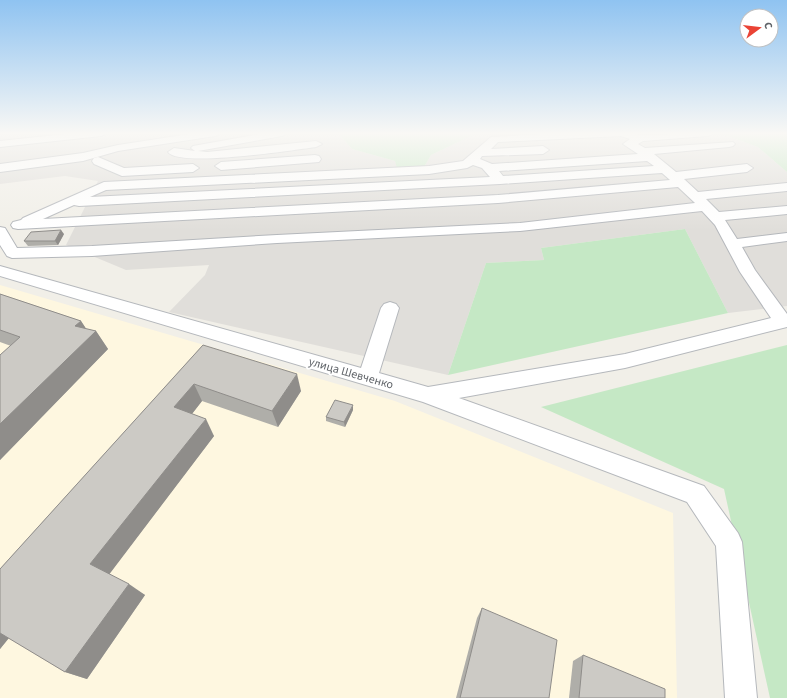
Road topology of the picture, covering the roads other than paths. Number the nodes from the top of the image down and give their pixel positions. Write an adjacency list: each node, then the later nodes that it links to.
1 (19, 166): 11 (street)
2 (108, 166): 3 (street)
3 (231, 166)
4 (457, 166): 16 (street)
5 (486, 166): 12 (street)
6 (539, 166): 12 (street)
7 (613, 166): 14 (street)
8 (634, 166): 19 (street)
9 (663, 166): 17 (street)
10 (720, 166): 13 (street)
11 (0, 168)
12 (488, 168): 14 (street)
13 (747, 168)
14 (500, 180): 16 (street)
15 (787, 187): 17 (street)
16 (67, 203): 19 (street)
17 (706, 207): 18 (street); 20 (street); 22 (street)
18 (787, 210)
19 (18, 225): 20 (street)
20 (0, 230)
21 (787, 237): 22 (street)
22 (732, 244): 25 (street)
23 (0, 271): 26 (street, улица Шевченко)
24 (390, 308): 26 (street)
25 (785, 321): 27 (street)
26 (367, 378): 27 (street, улица Шевченко)
27 (427, 396): 28 (street, улица Шевченко)
28 (741, 698)

